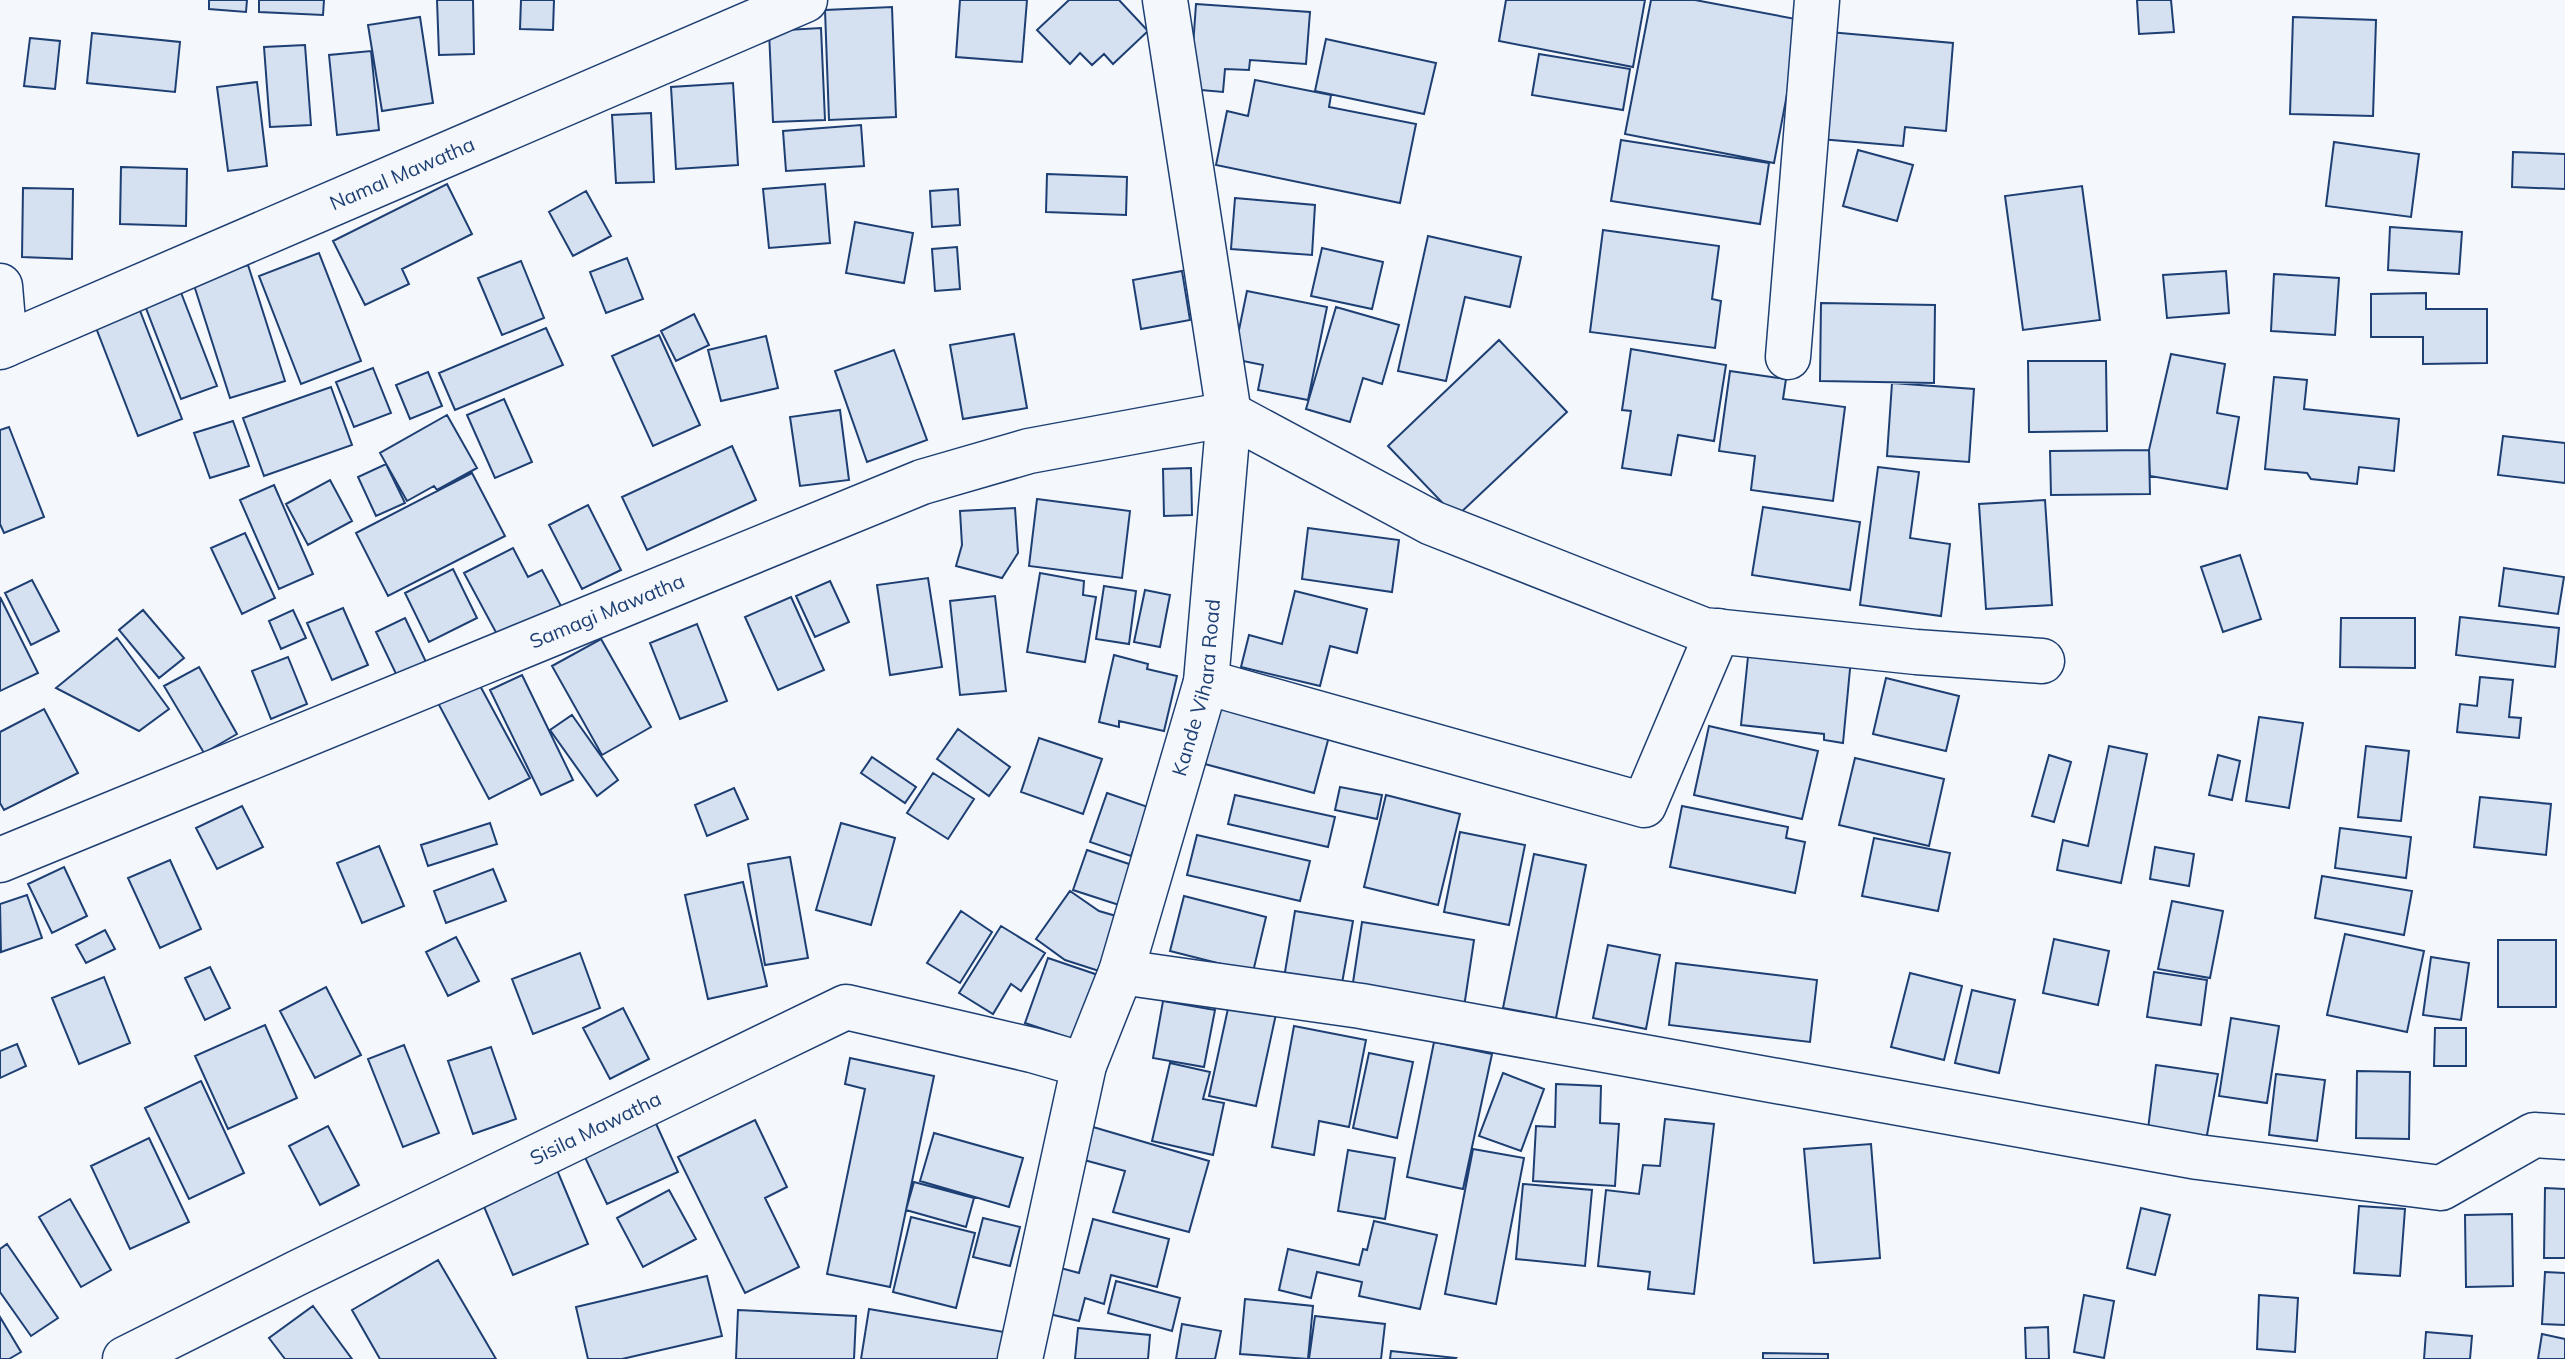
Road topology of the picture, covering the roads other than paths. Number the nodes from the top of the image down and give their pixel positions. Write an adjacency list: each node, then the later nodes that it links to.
1 (805, 0): 5 (street, Namal Mawatha)
2 (1165, 0): 7 (street, Kande Vihara Road)
3 (1817, 0): 6 (street)
4 (0, 286): 5 (street)
5 (2, 346)
6 (1788, 357)
7 (1229, 414): 8 (street); 10 (street, Kande Vihara Road); 11 (street, Samagi Mawatha)
8 (1718, 631): 9 (street); 10 (street)
9 (2042, 661)
10 (1206, 682): 12 (street, Kande Vihara Road)
11 (0, 860)
12 (1121, 972): 13 (street, Kande Vihara Road); 14 (street)
13 (1084, 1065): 15 (street, Sisila Mawatha); 16 (street, Kande Vihara Road)
14 (2565, 1137)
15 (125, 1359)
16 (1020, 1359)

